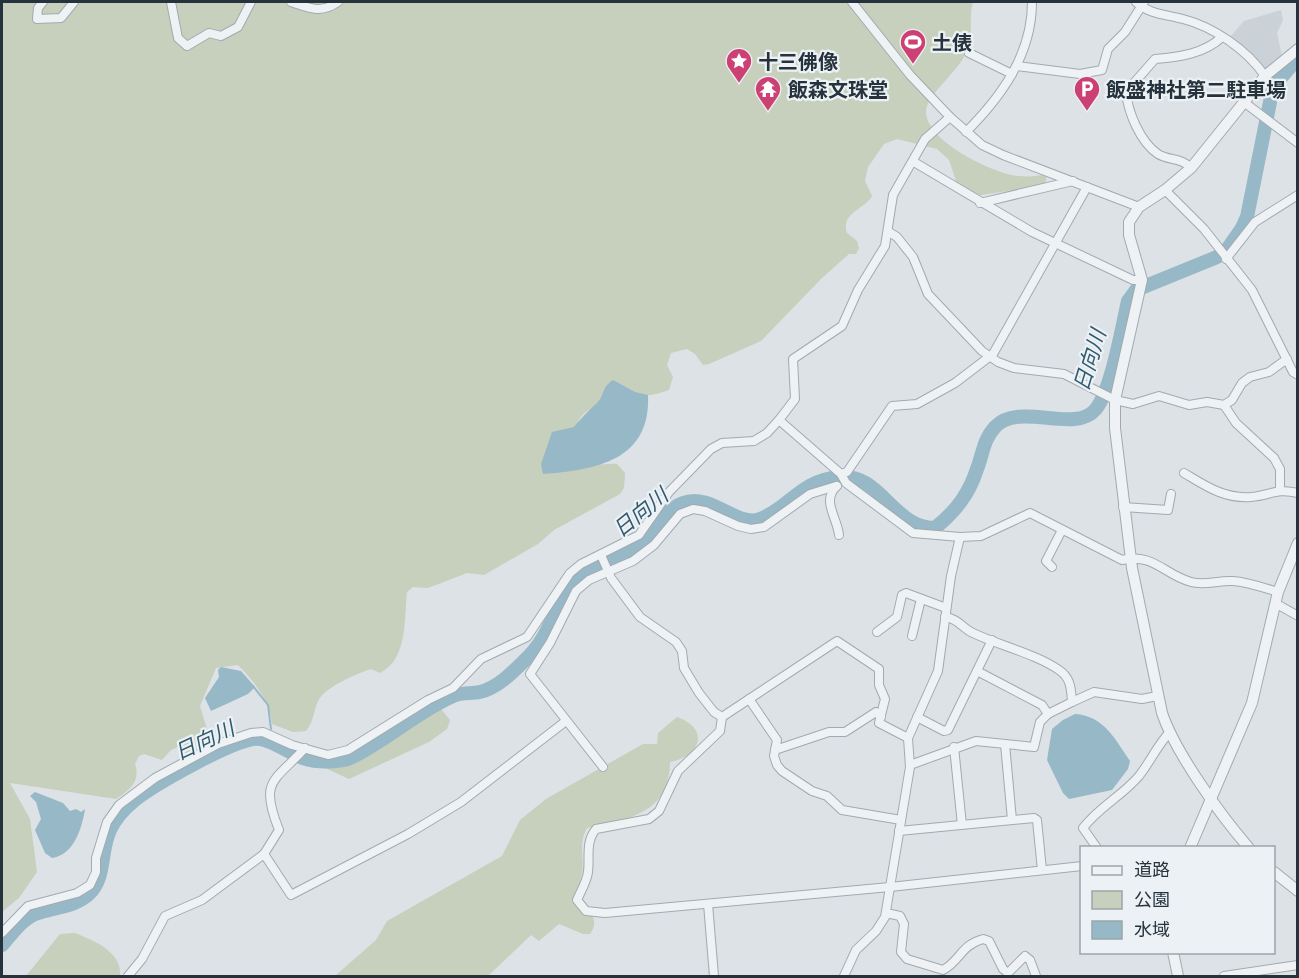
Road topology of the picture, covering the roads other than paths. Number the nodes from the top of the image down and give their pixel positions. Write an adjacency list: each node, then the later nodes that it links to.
1 (43, 2): 2 (street)
2 (74, 2)
3 (171, 2): 4 (street)
4 (251, 2)
5 (291, 2): 6 (street)
6 (338, 2)
7 (852, 2): 16 (street)
8 (1032, 2): 13 (street)
9 (1141, 4): 10 (street); 13 (street)
10 (1222, 38): 14 (street); 20 (street)
11 (1298, 49): 14 (street)
12 (969, 53): 13 (street)
13 (1015, 70): 17 (street)
14 (1265, 76): 15 (street)
15 (1245, 103): 18 (street); 20 (street)
16 (950, 117): 17 (street); 19 (street)
17 (966, 132): 21 (street)
18 (1298, 143)
19 (914, 162): 25 (street); 27 (street)
20 (1191, 168): 23 (street)
21 (1073, 181): 22 (street); 25 (street)
22 (1087, 187): 26 (street); 28 (street)
23 (1165, 190): 26 (street); 29 (street)
24 (1298, 195): 29 (street)
25 (980, 203): 28 (street)
26 (1139, 207): 30 (street)
27 (889, 232): 31 (street); 36 (street)
28 (1054, 243): 30 (street); 31 (street)
29 (1226, 259): 32 (street)
30 (1142, 282): 34 (street)
31 (990, 356): 34 (street); 38 (street)
32 (1287, 360): 33 (street); 35 (street)
33 (1298, 375)
34 (1112, 399): 35 (street); 44 (street)
35 (1224, 405): 41 (street)
36 (779, 420): 38 (street); 49 (street)
37 (1184, 473): 41 (street)
38 (841, 474): 39 (street)
39 (846, 483): 40 (street); 47 (street)
40 (836, 486): 46 (street); 52 (street)
41 (1280, 489): 42 (street)
42 (1298, 493)
43 (1171, 494): 44 (street)
44 (1123, 507): 50 (street)
45 (1062, 530): 47 (street); 50 (street); 51 (street)
46 (839, 535)
47 (960, 537): 55 (street)
48 (1298, 543): 53 (street)
49 (601, 555): 52 (street); 73 (street)
50 (1130, 558): 53 (street); 61 (street)
51 (1052, 567)
52 (609, 572): 65 (street); 68 (street)
53 (1277, 597): 56 (street); 77 (street)
54 (921, 599): 55 (street); 57 (street); 58 (street)
55 (946, 613): 59 (street); 67 (street)
56 (1298, 615)
57 (877, 632)
58 (912, 636)
59 (992, 640): 60 (street); 63 (street)
60 (977, 671): 64 (street); 67 (street)
61 (1157, 696): 63 (street); 69 (street)
62 (750, 699): 65 (street); 66 (street); 74 (street)
63 (1072, 702): 64 (street)
64 (1048, 714): 71 (street)
65 (722, 717): 91 (street)
66 (880, 717): 70 (street); 74 (street)
67 (917, 717): 70 (street)
68 (566, 721): 76 (street); 85 (street)
69 (1169, 733): 77 (street); 82 (street)
70 (908, 738): 75 (street)
71 (1005, 744): 72 (street); 79 (street)
72 (954, 747): 75 (street); 80 (street)
73 (305, 748): 85 (street); 93 (street)
74 (775, 750): 78 (street)
75 (910, 765): 78 (street)
76 (603, 767)
77 (1212, 797): 83 (street); 84 (street)
78 (901, 820): 81 (street)
79 (1012, 820): 80 (street); 87 (street)
80 (962, 825): 81 (street)
81 (899, 831): 89 (street)
82 (1096, 846)
83 (1191, 846)
84 (1248, 846)
85 (264, 854): 96 (street)
86 (1080, 866): 87 (street)
87 (1042, 870): 89 (street)
88 (1275, 873): 90 (street)
89 (890, 887): 91 (street); 92 (street)
90 (1298, 891)
91 (708, 904): 97 (street)
92 (886, 913): 98 (street); 99 (street)
93 (2, 933)
94 (1173, 954): 100 (street)
95 (1298, 965): 101 (street)
96 (128, 976)
97 (714, 976)
98 (844, 976)
99 (1036, 976)
100 (1178, 976)
101 (1224, 976)

